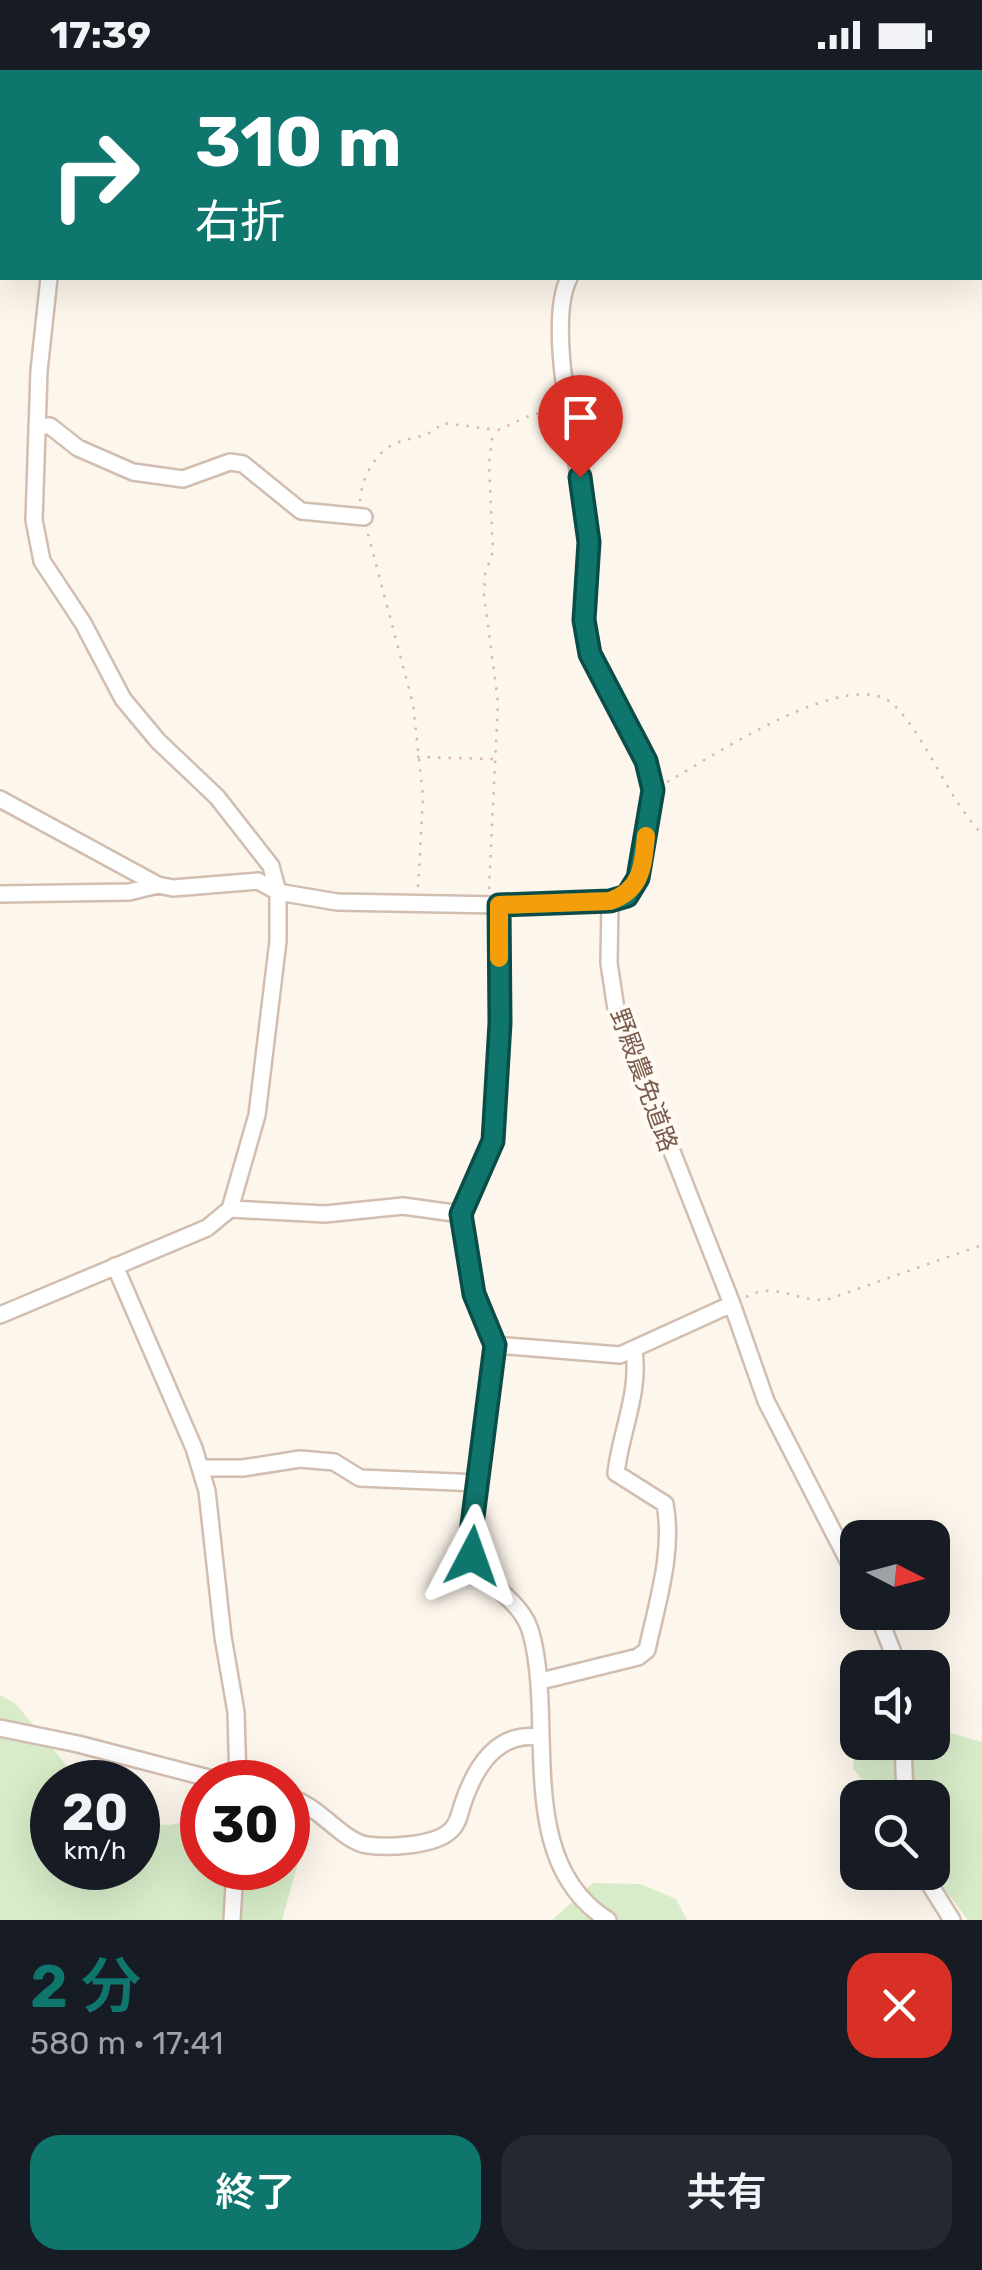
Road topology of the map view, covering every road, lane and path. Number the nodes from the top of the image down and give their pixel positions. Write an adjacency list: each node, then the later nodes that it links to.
1 (49, 280): 4 (street)
2 (567, 280): 9 (street)
3 (558, 405): 5 (path)
4 (38, 425): 6 (street); 13 (street)
5 (493, 428): 6 (path); 8 (path)
6 (364, 517): 7 (path)
7 (417, 757): 8 (path); 16 (path)
8 (496, 760): 17 (path)
9 (653, 790): 11 (path); 15 (street)
10 (0, 798): 12 (street)
11 (982, 834)
12 (158, 885): 13 (street); 14 (street)
13 (278, 892): 16 (street); 18 (street)
14 (0, 894)
15 (610, 901): 17 (street); 22 (street, 野殿農免道路)
16 (418, 904): 17 (street)
17 (493, 905): 19 (street)
18 (230, 1209): 19 (street); 21 (street)
19 (461, 1214): 24 (street)
20 (982, 1245): 22 (path)
21 (115, 1266): 23 (street); 26 (street)
22 (732, 1304): 25 (street); 28 (street, 野殿農免道路)
23 (0, 1315)
24 (495, 1345): 25 (street); 27 (street)
25 (634, 1350): 29 (street)
26 (200, 1468): 27 (street); 32 (street)
27 (480, 1483): 29 (street)
28 (840, 1546)
29 (541, 1680): 31 (street)
30 (0, 1728): 33 (street)
31 (538, 1737): 34 (street); 38 (street)
32 (237, 1760)
33 (180, 1771)
34 (310, 1805)
35 (234, 1890): 37 (street)
36 (933, 1890): 39 (street)
37 (232, 1920)
38 (608, 1920)
39 (952, 1920)

